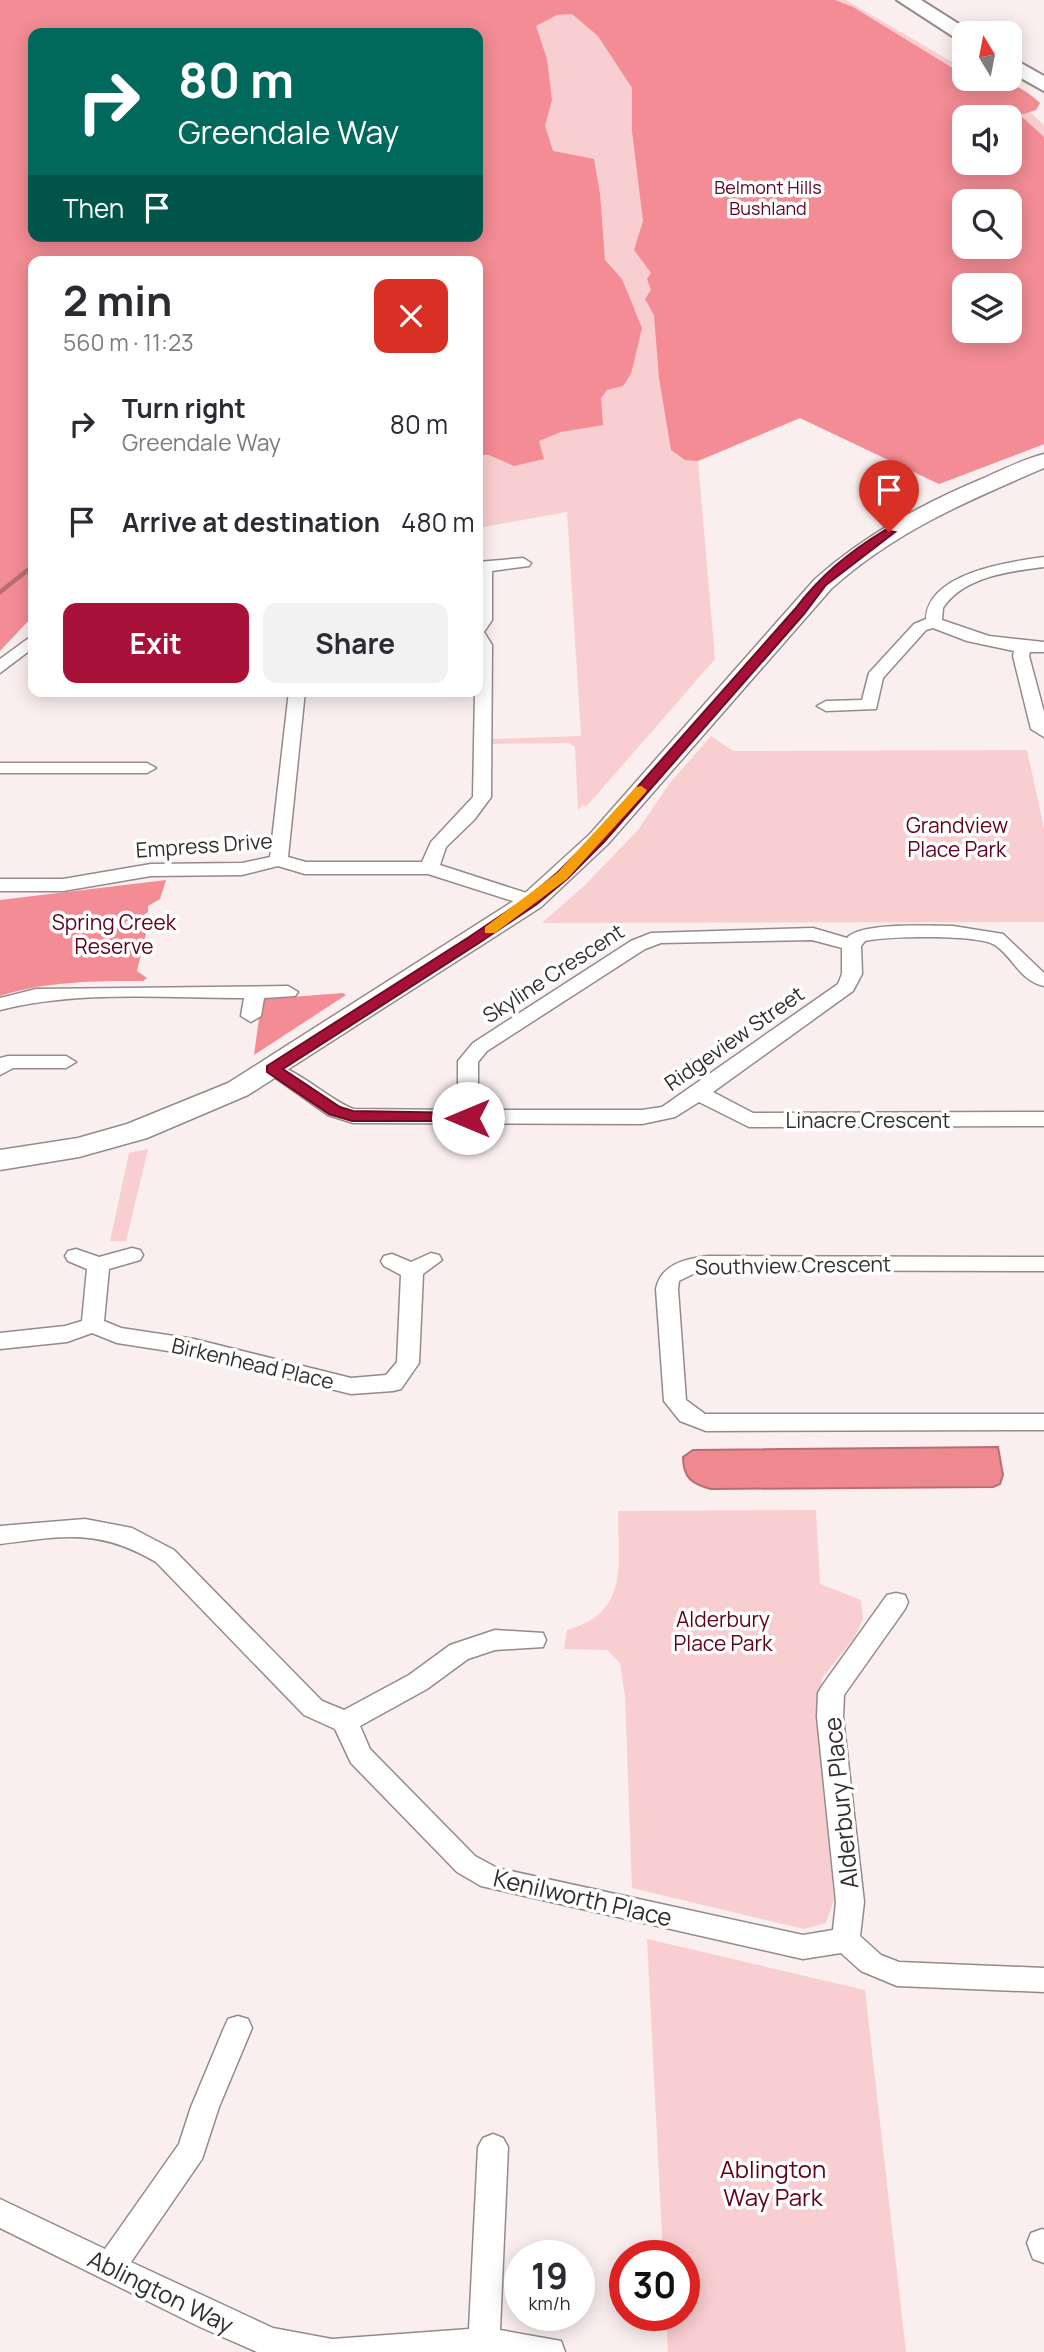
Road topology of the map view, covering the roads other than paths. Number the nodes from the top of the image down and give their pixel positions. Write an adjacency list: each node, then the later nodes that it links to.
1 (907, 0): 3 (highway)
2 (938, 0): 4 (highway)
3 (953, 21)
4 (962, 21)
5 (1022, 49): 6 (highway)
6 (1044, 62)
7 (1022, 71): 8 (highway)
8 (1044, 85)
9 (1044, 460): 15 (street)
10 (1044, 472): 15 (street)
11 (1044, 562): 17 (street)
12 (523, 563): 13 (street)
13 (483, 567)
14 (483, 602): 16 (street)
15 (799, 611): 31 (street)
16 (483, 622)
17 (934, 622): 21 (street); 24 (street)
18 (483, 643): 29 (street)
19 (28, 644): 22 (street)
20 (1044, 648): 21 (street)
21 (1023, 649): 25 (street)
22 (0, 668)
23 (297, 697): 28 (street)
24 (826, 706)
25 (1044, 732)
26 (0, 768): 27 (street)
27 (147, 768)
28 (279, 860): 29 (street, Empress Drive); 30 (street, Empress Drive)
29 (430, 868): 31 (street, Empress Drive)
30 (0, 885)
31 (532, 901): 40 (street)
32 (851, 945): 33 (street); 41 (street, Ridgeview Street); 42 (street, Skyline Crescent)
33 (1044, 980)
34 (254, 992): 35 (street); 36 (street); 37 (street)
35 (288, 992)
36 (0, 1004)
37 (251, 1016)
38 (3, 1062): 39 (street)
39 (66, 1062)
40 (273, 1069): 42 (street, Ridgeview Street); 44 (street)
41 (699, 1093): 42 (street, Ridgeview Street); 43 (street, Linacre Crescent)
42 (468, 1118)
43 (1044, 1119)
44 (0, 1160)
45 (132, 1255): 49 (street)
46 (76, 1256): 49 (street)
47 (412, 1264): 50 (street, Birkenhead Place)
48 (1044, 1264): 52 (street, Southview Crescent)
49 (98, 1265): 50 (street)
50 (93, 1325): 51 (street)
51 (0, 1341)
52 (1044, 1422)
53 (0, 1535): 56 (street)
54 (897, 1602): 57 (street, Alderbury Place)
55 (534, 1640): 56 (street)
56 (345, 1723): 57 (street, Kenilworth Place)
57 (846, 1940): 58 (street)
58 (1044, 1980)
59 (238, 2028): 62 (street)
60 (492, 2147): 63 (street)
61 (0, 2213): 62 (street, Ablington Way)
62 (110, 2267): 64 (street, Ablington Way)
63 (485, 2343): 65 (street); 66 (street)
64 (328, 2352)
65 (336, 2352)
66 (550, 2352)

